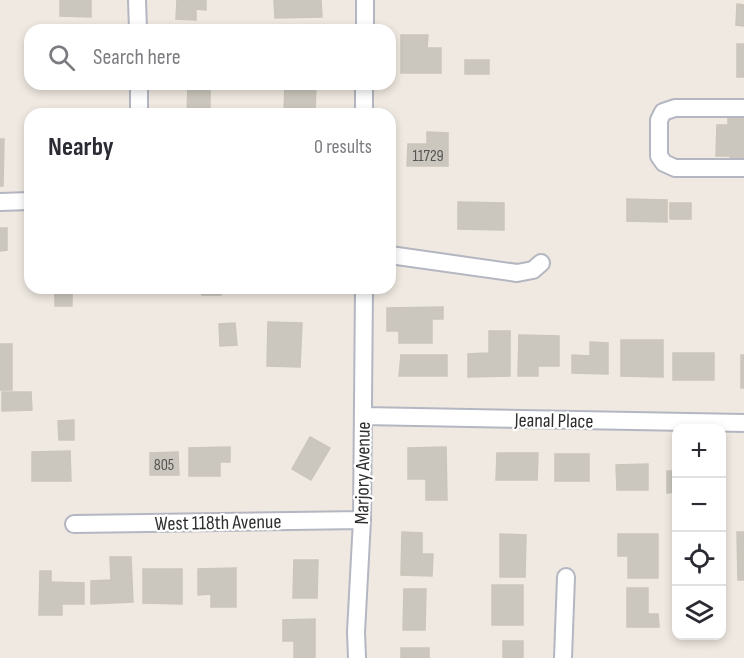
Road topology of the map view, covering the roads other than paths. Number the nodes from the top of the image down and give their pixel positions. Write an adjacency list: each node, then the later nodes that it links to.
1 (137, 0): 3 (street)
2 (365, 0): 4 (street)
3 (138, 24)
4 (365, 24)
5 (139, 90): 7 (street)
6 (364, 90): 8 (street)
7 (139, 108)
8 (364, 108)
9 (744, 108): 10 (street)
10 (744, 168)
11 (24, 201): 12 (street)
12 (0, 202)
13 (396, 256): 14 (street)
14 (541, 263)
15 (364, 294): 16 (street, Marjory Avenue)
16 (363, 416): 17 (street, Jeanal Place); 18 (street, Marjory Avenue)
17 (744, 423)
18 (362, 520): 19 (street, West 118th Avenue); 21 (street, Marjory Avenue)
19 (74, 524)
20 (566, 577): 22 (street)
21 (357, 658)
22 (562, 658)

